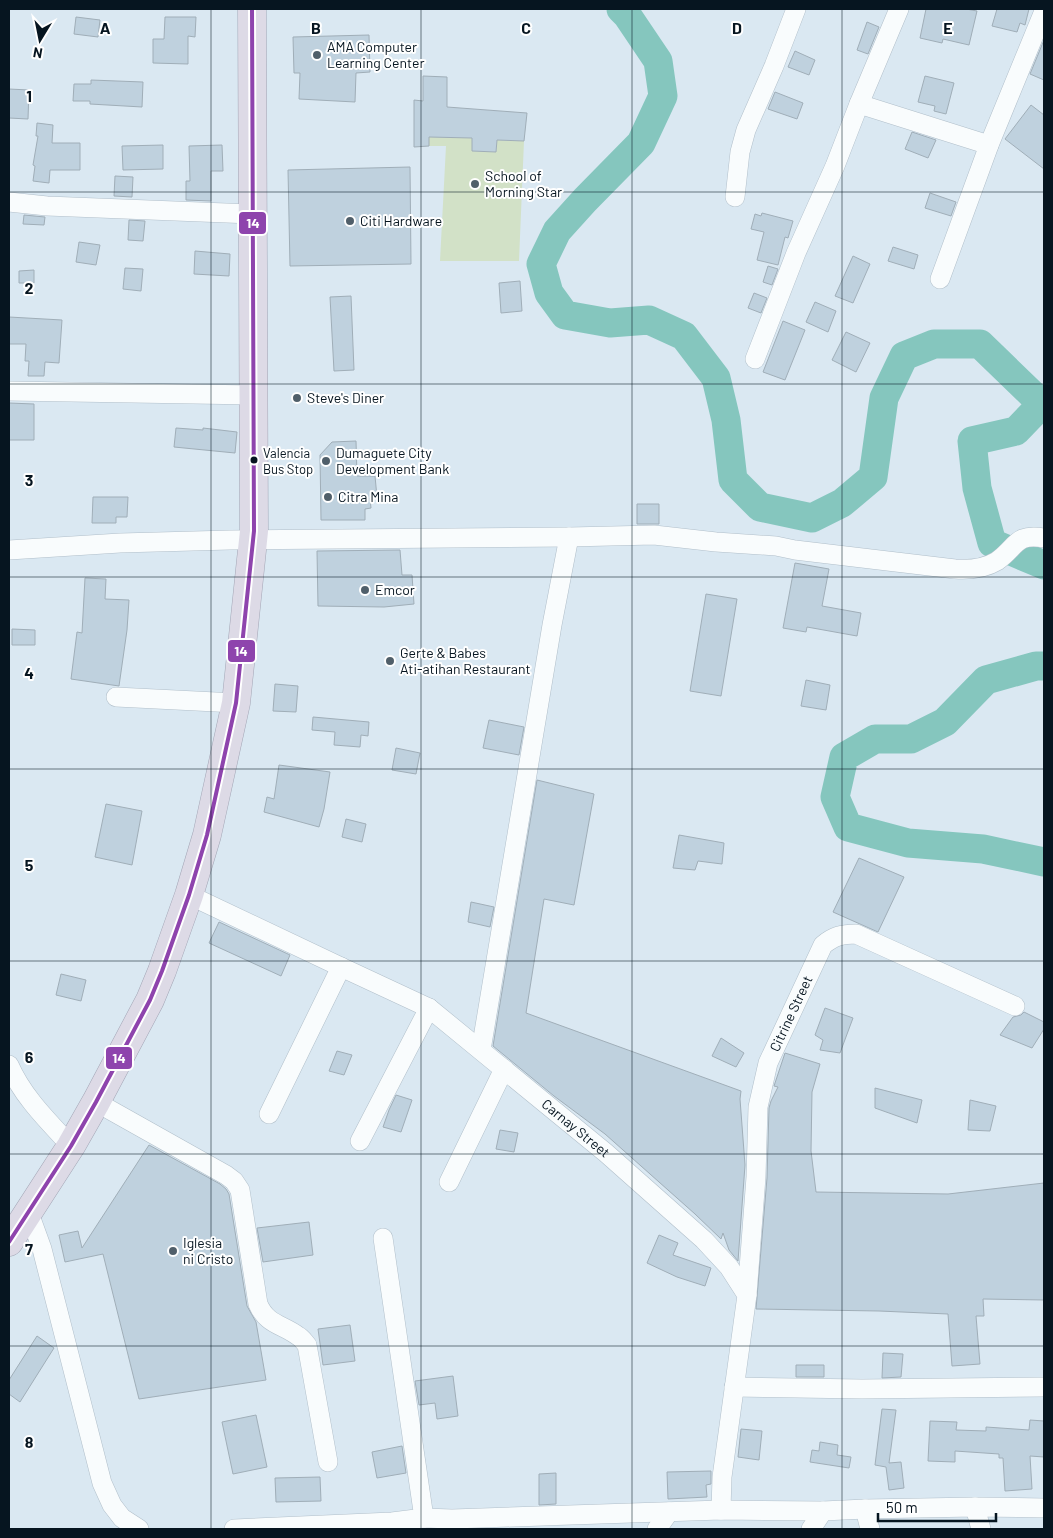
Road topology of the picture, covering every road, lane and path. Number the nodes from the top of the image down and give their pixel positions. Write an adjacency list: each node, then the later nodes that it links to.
1 (252, 9): 9 (highway)
2 (796, 9): 7 (street)
3 (899, 9): 5 (street)
4 (1044, 11): 6 (street)
5 (859, 104): 6 (street); 11 (street)
6 (989, 145): 10 (street)
7 (735, 198)
8 (9, 202): 9 (street)
9 (252, 214): 13 (highway)
10 (940, 279)
11 (755, 359)
12 (9, 391): 13 (street)
13 (254, 395): 16 (highway)
14 (569, 537): 15 (street); 16 (street); 24 (street)
15 (1044, 538)
16 (254, 540): 17 (street); 19 (highway)
17 (9, 550)
18 (116, 697): 19 (street)
19 (236, 703): 20 (highway)
20 (189, 894): 21 (street, Carnay Street); 27 (highway)
21 (340, 967): 23 (street, Carnay Street); 28 (street)
22 (1015, 1006): 35 (street, Citrine Street)
23 (429, 1008): 24 (street, Carnay Street); 29 (street)
24 (481, 1050): 26 (street, Carnay Street)
25 (9, 1065): 30 (street)
26 (504, 1069): 31 (street); 35 (street, Carnay Street)
27 (96, 1102): 30 (highway); 38 (street)
28 (269, 1114)
29 (360, 1140)
30 (72, 1146): 32 (highway)
31 (449, 1182)
32 (29, 1213): 34 (highway); 49 (street)
33 (383, 1238): 45 (street)
34 (9, 1242)
35 (747, 1295): 36 (street)
36 (734, 1387): 37 (street); 42 (street)
37 (1044, 1387)
38 (328, 1462)
39 (975, 1507): 40 (street); 41 (street); 54 (street)
40 (1044, 1508)
41 (865, 1509): 43 (street); 53 (street)
42 (721, 1510): 43 (street); 44 (street)
43 (823, 1511): 52 (street)
44 (668, 1512): 46 (street); 51 (street)
45 (424, 1518): 47 (street); 48 (street)
46 (558, 1522): 47 (street)
47 (449, 1524)
48 (264, 1528): 50 (street)
49 (139, 1529)
50 (234, 1529)
51 (656, 1529)
52 (811, 1529)
53 (870, 1529)
54 (982, 1529)

